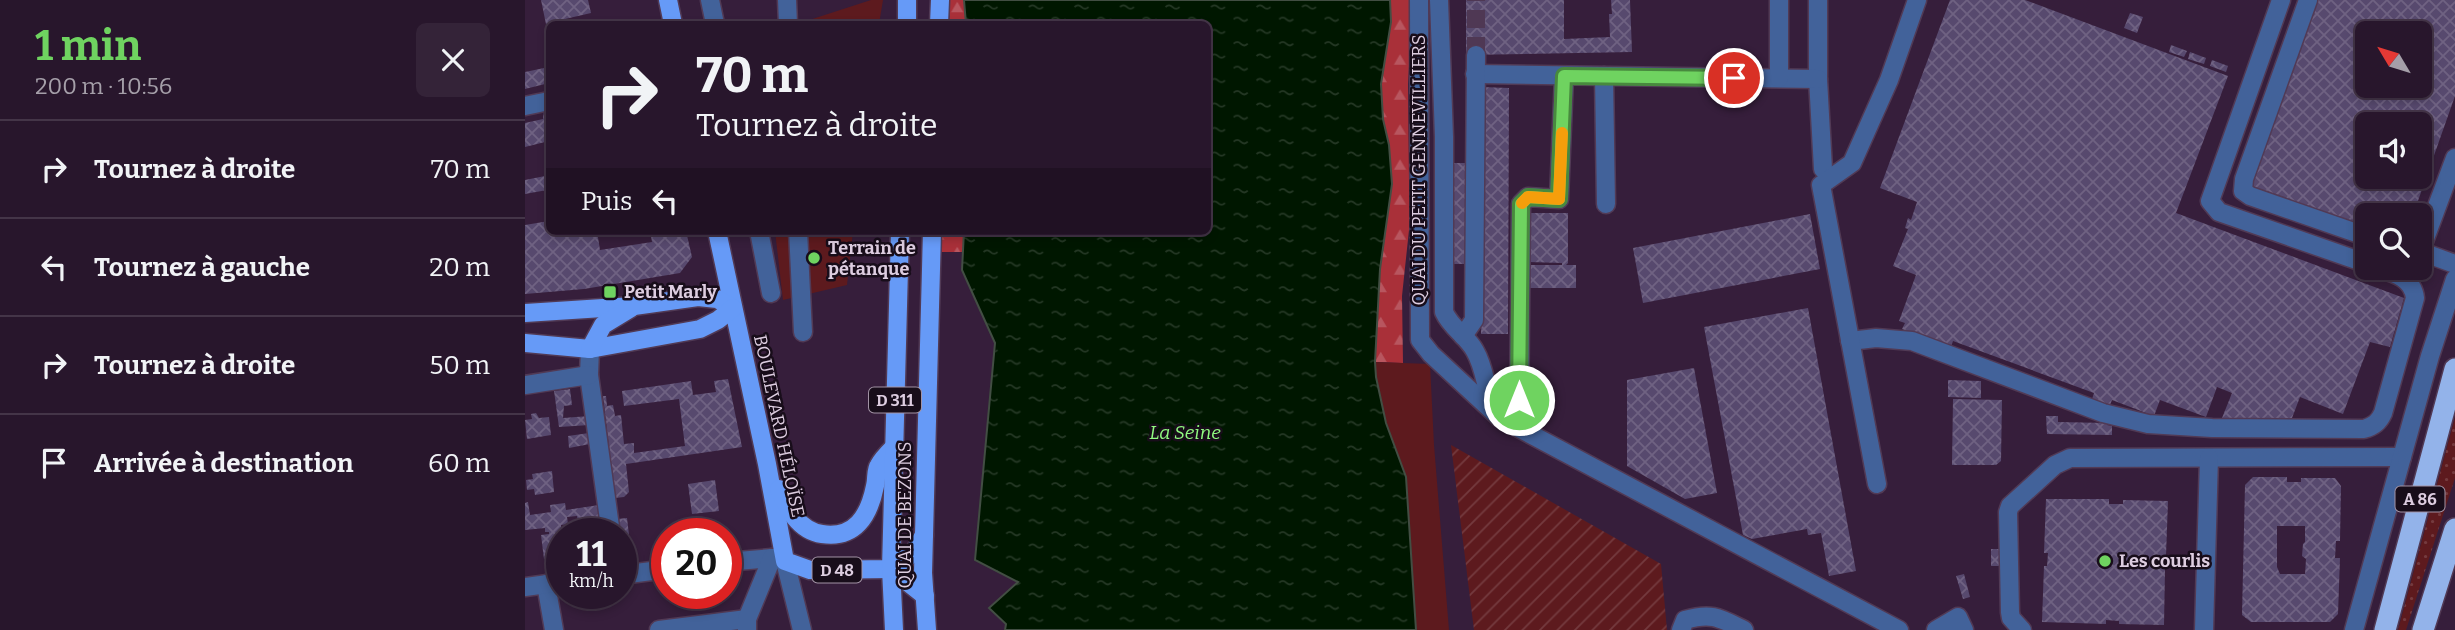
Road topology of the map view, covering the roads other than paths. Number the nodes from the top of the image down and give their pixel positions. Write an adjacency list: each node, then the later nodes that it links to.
1 (668, 0): 13 (main road)
2 (710, 0): 14 (street)
3 (787, 0): 15 (street)
4 (907, 0): 16 (main road)
5 (940, 0): 17 (main road)
6 (1419, 0): 53 (street, QUAI DU PETIT GENNEVILLIERS)
7 (1439, 0): 46 (street)
8 (1779, 0): 22 (street)
9 (1818, 0): 23 (street)
10 (1917, 0): 47 (street)
11 (2281, 0): 37 (street)
12 (2308, 0): 30 (street)
13 (672, 21)
14 (714, 21)
15 (788, 21)
16 (907, 21)
17 (939, 21)
18 (1476, 55): 19 (street)
19 (1475, 74): 20 (street); 46 (street)
20 (1564, 76): 21 (street); 54 (street)
21 (1604, 76): 22 (street); 28 (street)
22 (1779, 78): 23 (street)
23 (1818, 79): 27 (street)
24 (546, 102): 25 (street)
25 (525, 106)
26 (2455, 158): 29 (street)
27 (1823, 169)
28 (1606, 204)
29 (2432, 222)
30 (2355, 232)
31 (718, 235): 43 (main road, BOULEVARD HÉLOÏSE)
32 (759, 235): 41 (street)
33 (798, 235): 45 (street)
34 (900, 235): 55 (main road, D 311)
35 (932, 235): 62 (main road, QUAI DE BEZONS / D 311)
36 (2432, 256): 38 (street)
37 (2355, 259)
38 (2455, 264)
39 (2455, 279): 56 (street)
40 (2406, 280): 47 (street)
41 (771, 293)
42 (634, 306): 43 (main road); 44 (main road); 49 (main road)
43 (733, 308): 49 (main road); 58 (main road, BOULEVARD HÉLOÏSE)
44 (525, 313)
45 (803, 332)
46 (1463, 336): 53 (street)
47 (1850, 341): 59 (street)
48 (525, 343): 49 (main road)
49 (590, 349): 51 (street)
50 (2455, 369): 84 (highway, A 86)
51 (589, 375): 52 (street); 60 (street)
52 (525, 385)
53 (1500, 418): 54 (street)
54 (1519, 428): 79 (street)
55 (893, 448): 58 (main road); 65 (main road, D 311)
56 (2402, 457): 57 (street); 83 (street)
57 (2209, 458): 81 (street); 82 (street)
58 (767, 464): 63 (main road, BOULEVARD HÉLOÏSE)
59 (1877, 484)
60 (609, 518)
61 (2455, 529): 85 (highway, A 86)
62 (924, 535): 65 (main road); 68 (main road, QUAI DE BEZONS / D 311)
63 (779, 559): 64 (street); 65 (main road, D 48); 70 (street); 74 (street, BOULEVARD HÉLOÏSE)
64 (742, 561)
65 (891, 569): 68 (main road); 75 (main road, QUAI DE BEZONS / D 311)
66 (546, 584): 67 (street)
67 (525, 587)
68 (925, 596): 76 (main road, QUAI DE BEZONS / D 311)
69 (554, 609): 72 (street)
70 (747, 624): 73 (street)
71 (1930, 628): 80 (street)
72 (554, 630)
73 (659, 630)
74 (801, 630)
75 (894, 630)
76 (927, 630)
77 (1681, 630): 78 (street)
78 (1744, 630)
79 (1899, 630)
80 (1964, 630)
81 (2022, 630)
82 (2204, 630)
83 (2354, 630)
84 (2385, 630)
85 (2423, 630)

